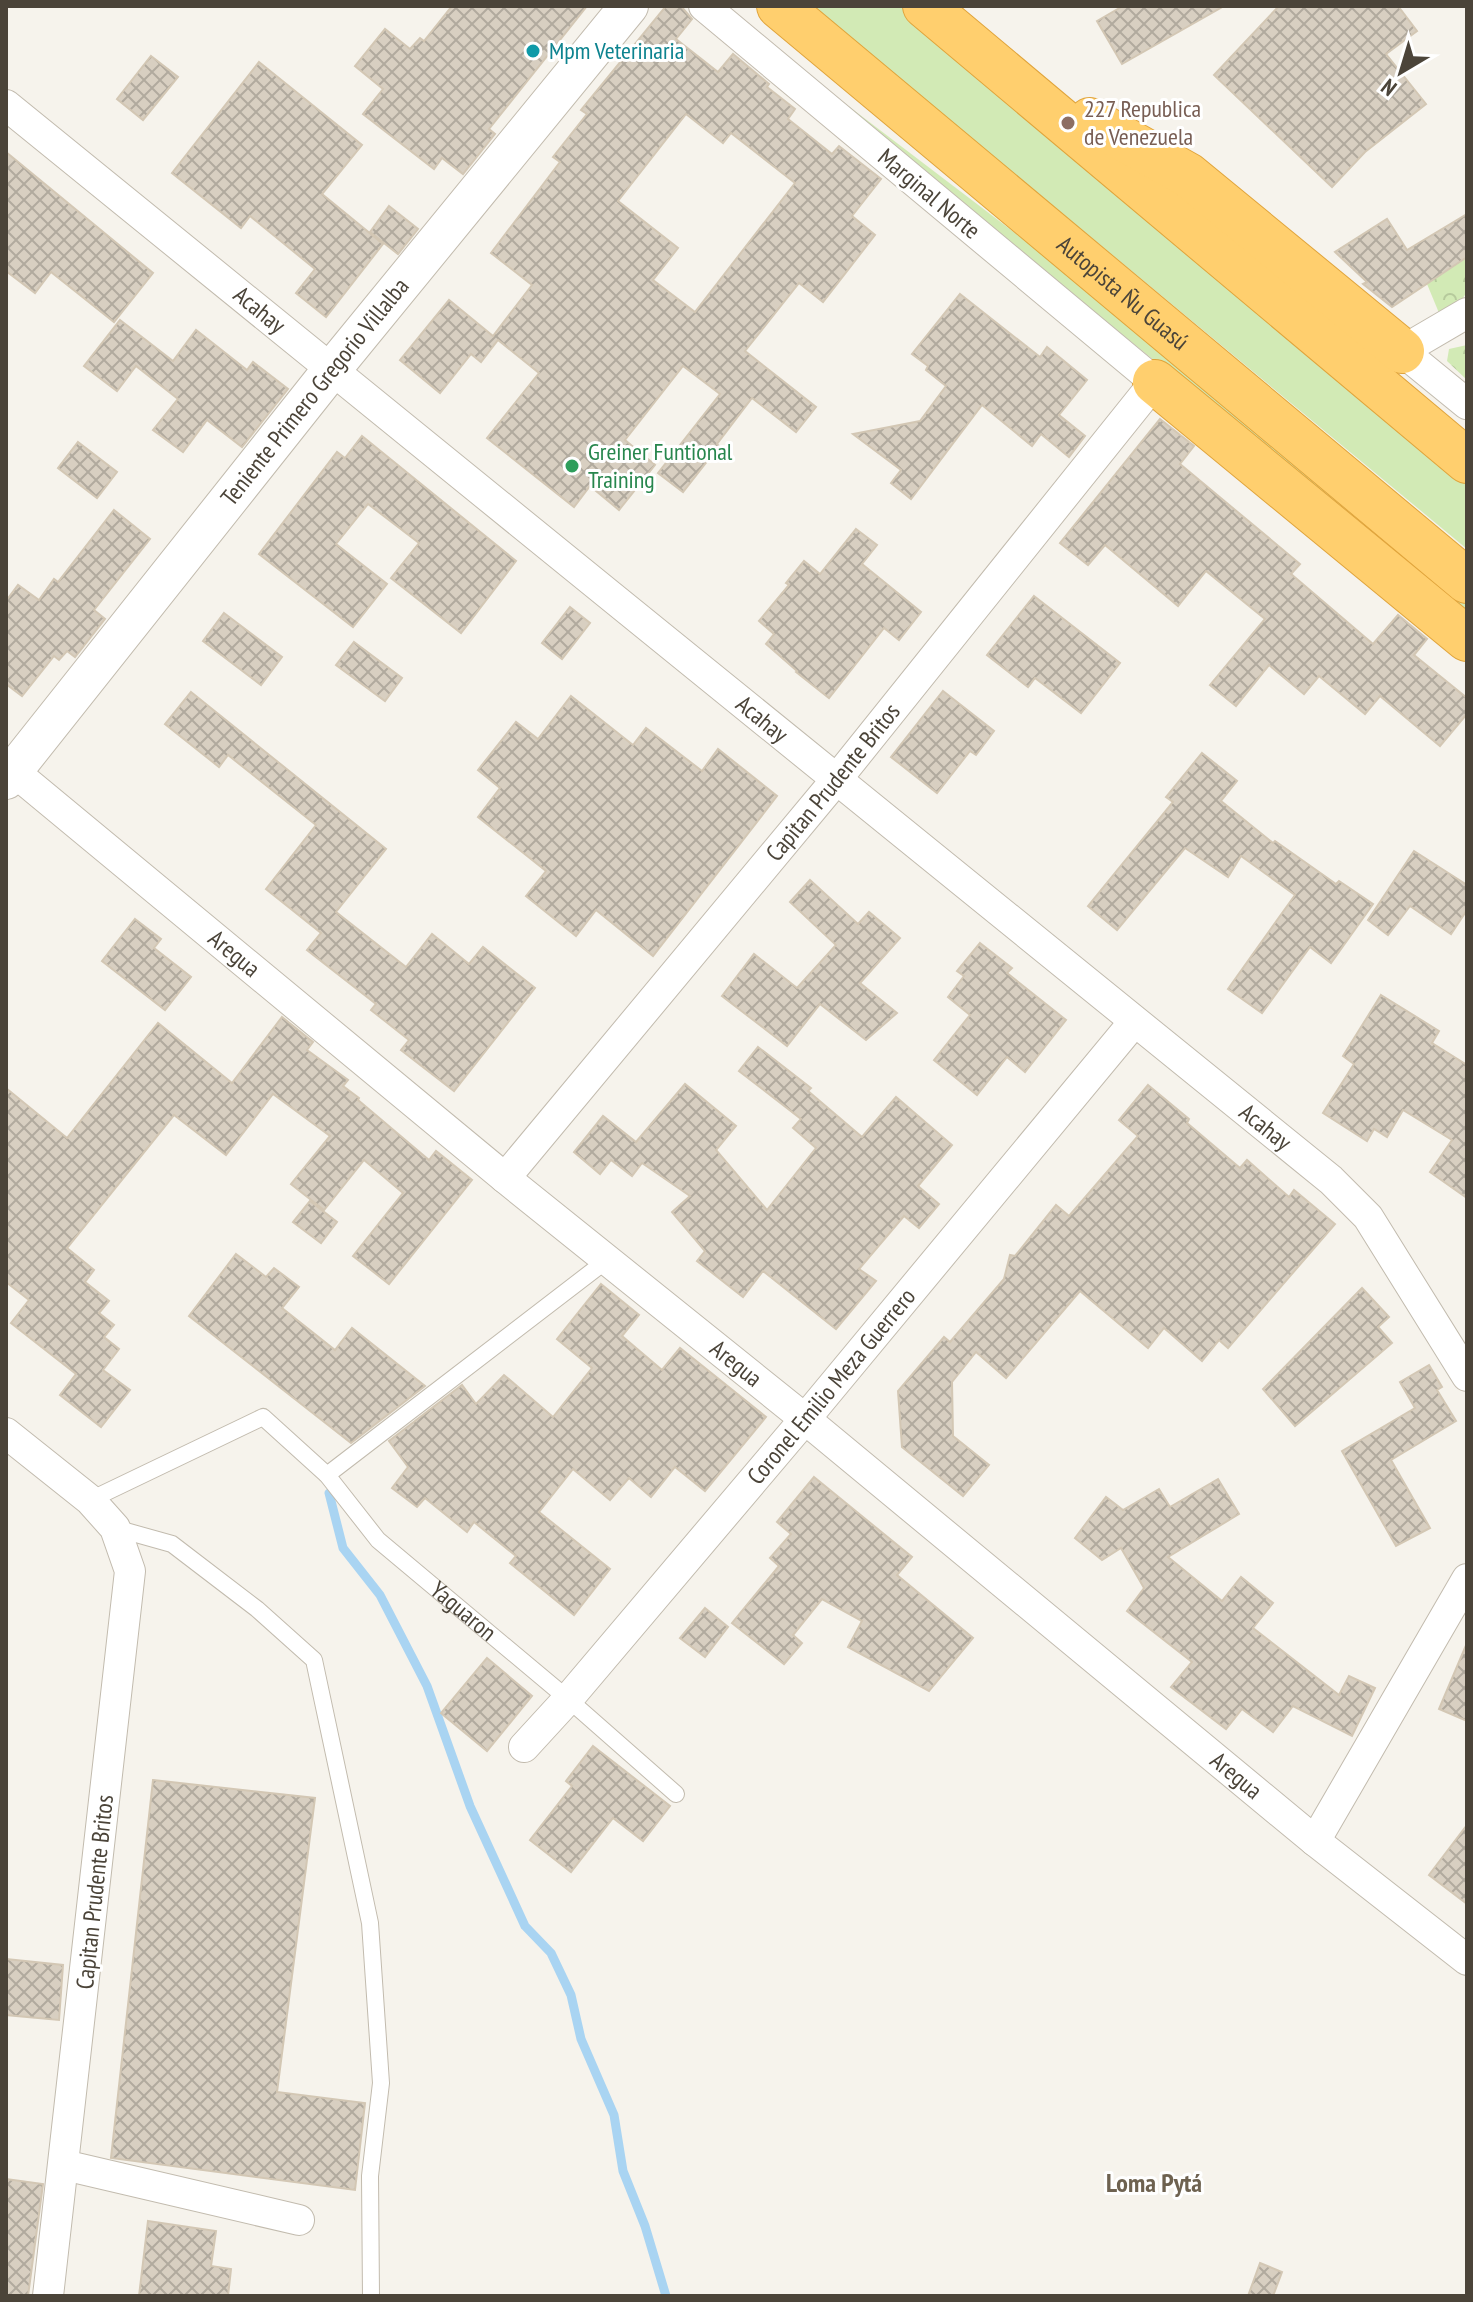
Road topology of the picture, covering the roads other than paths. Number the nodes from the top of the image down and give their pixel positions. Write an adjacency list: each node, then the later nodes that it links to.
1 (629, 6): 11 (street, Teniente Primero Gregorio Villalba)
2 (704, 6): 12 (street, Marginal Norte)
3 (747, 6): 8 (highway)
4 (779, 6): 8 (highway, Autopista Ñu Guasú)
5 (941, 11): 6 (highway)
6 (1016, 80): 10 (highway); 14 (highway)
7 (6, 105): 11 (street, Acahay)
8 (1052, 233): 15 (highway, Autopista Ñu Guasú)
9 (1467, 313): 10 (street)
10 (1402, 351): 13 (street)
11 (333, 368): 17 (street, Teniente Primero Gregorio Villalba); 18 (street, Acahay)
12 (1155, 382): 16 (highway); 18 (street, Capitan Prudente Britos)
13 (1467, 404)
14 (1467, 461)
15 (1467, 581)
16 (1467, 639)
17 (8, 772): 20 (street, Aregua)
18 (836, 780): 19 (street, Acahay); 20 (street, Capitan Prudente Britos)
19 (1134, 1022): 22 (street, Acahay); 23 (street, Coronel Emilio Meza Guerrero)
20 (505, 1178): 21 (street, Aregua)
21 (607, 1260): 23 (street, Aregua); 25 (lane)
22 (1467, 1376)
23 (805, 1419): 29 (street, Coronel Emilio Meza Guerrero); 32 (street, Aregua)
24 (6, 1433): 26 (street)
25 (327, 1475): 26 (lane, Yaguaron); 29 (lane, Yaguaron)
26 (90, 1500): 27 (street, Capitan Prudente Britos)
27 (115, 1528): 34 (street, Capitan Prudente Britos); 37 (lane)
28 (1467, 1579): 32 (street)
29 (568, 1699): 30 (street, Coronel Emilio Meza Guerrero); 31 (lane, Yaguaron)
30 (524, 1747)
31 (676, 1794)
32 (1315, 1841): 33 (street, Aregua)
33 (1467, 1960)
34 (64, 2165): 35 (street); 36 (street, Capitan Prudente Britos)
35 (299, 2220)
36 (48, 2296)
37 (371, 2296)

